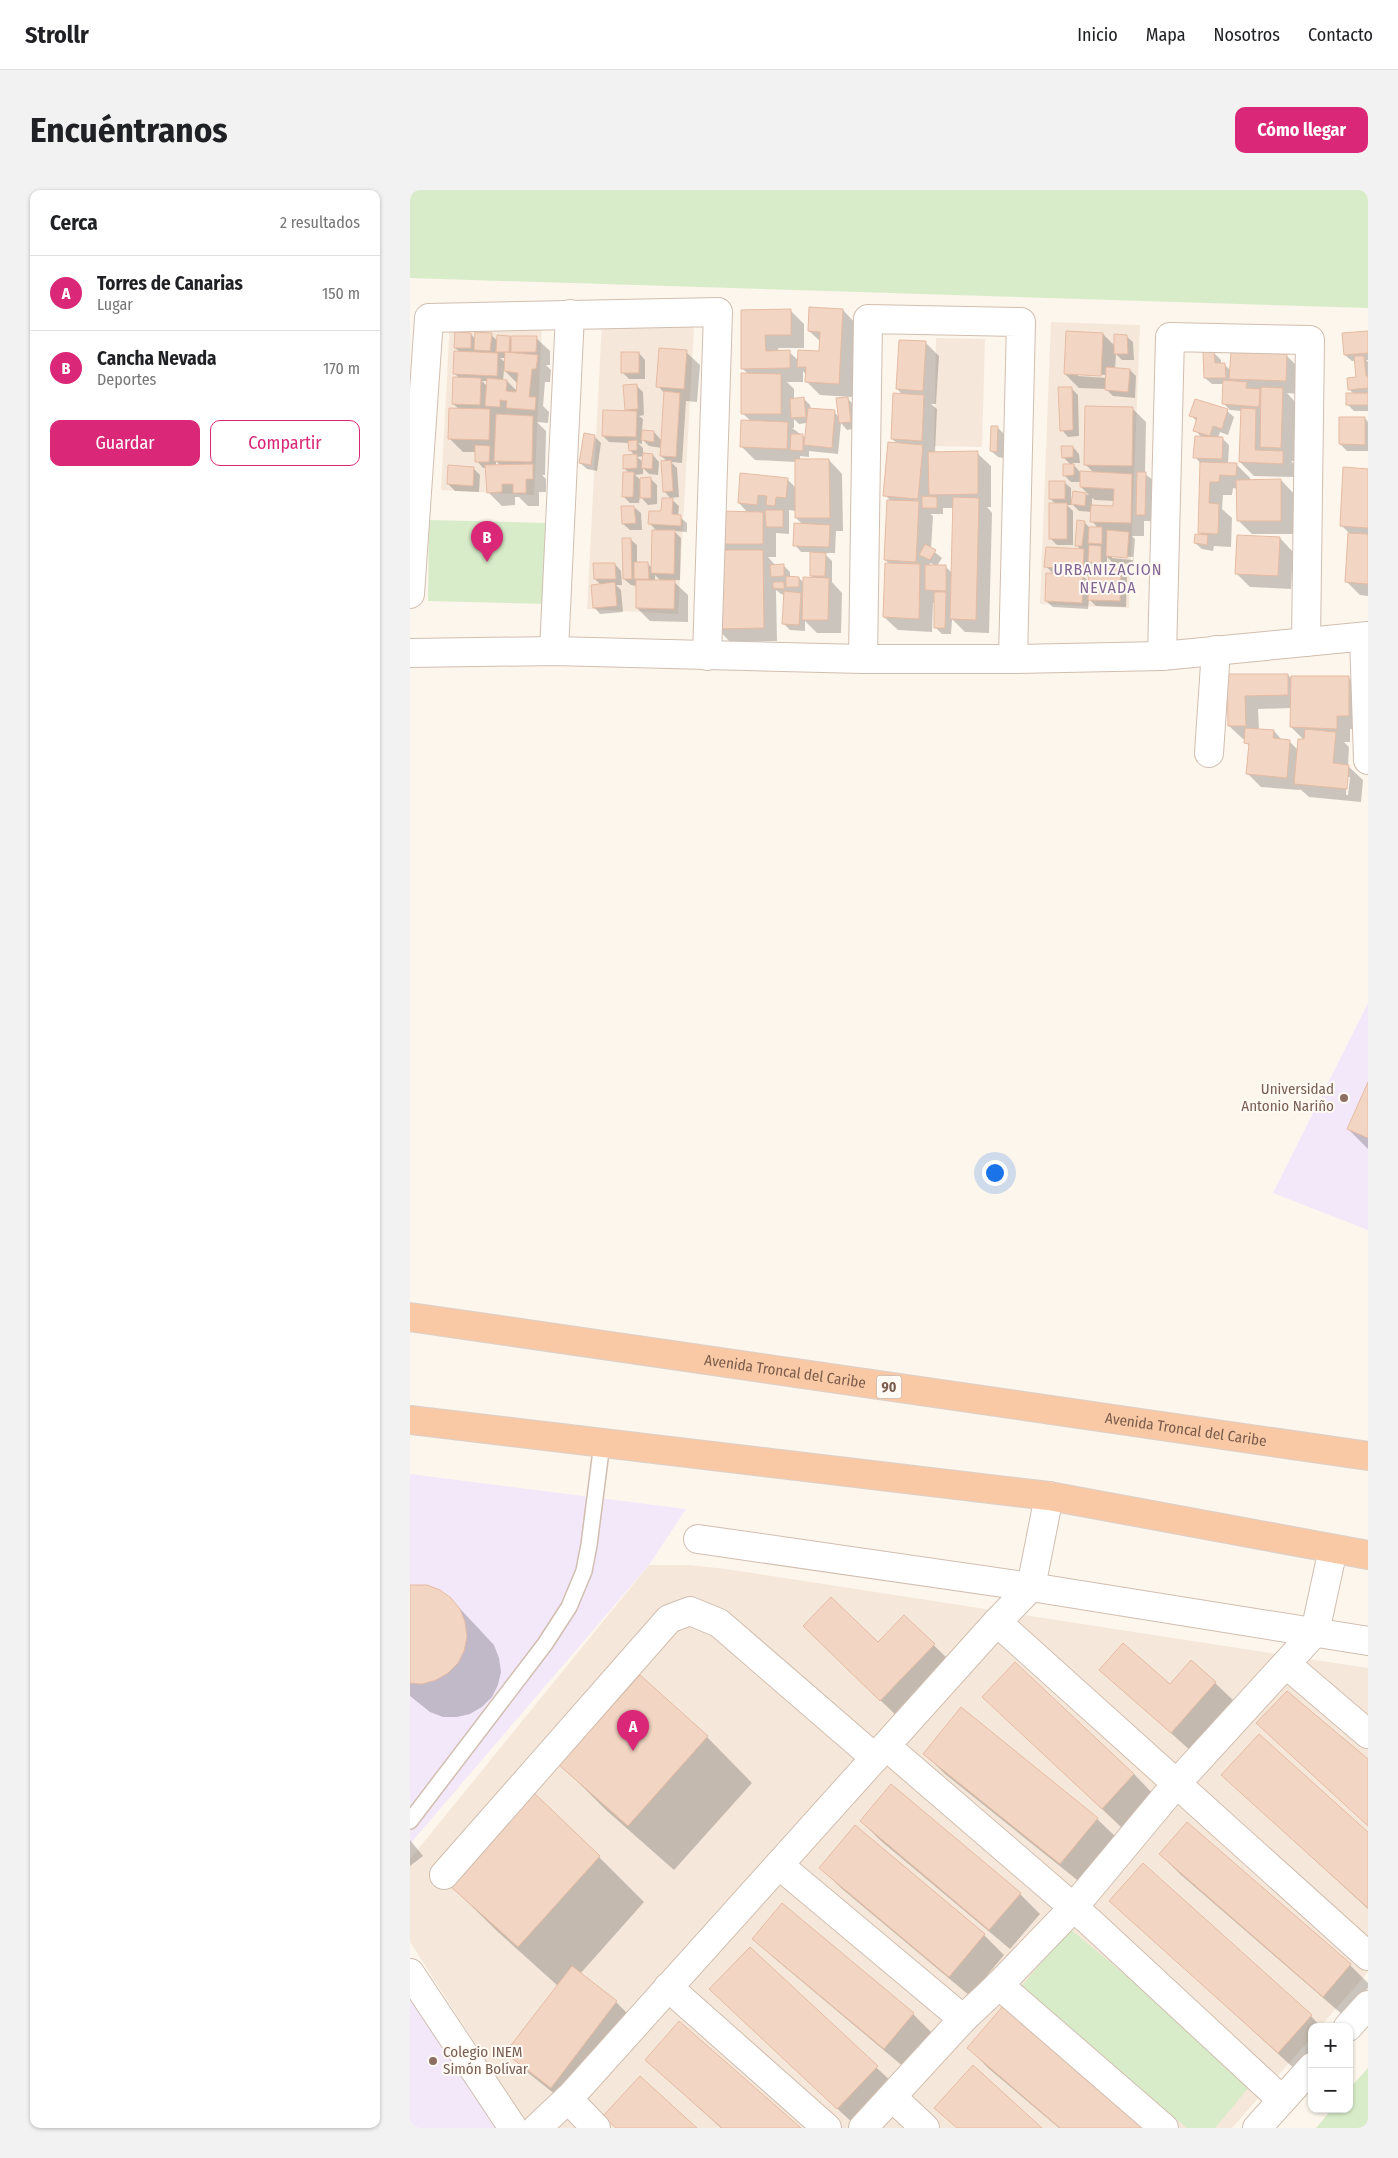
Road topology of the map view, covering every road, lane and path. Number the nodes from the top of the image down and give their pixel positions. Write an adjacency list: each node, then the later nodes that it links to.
1 (570, 314): 2 (street); 6 (street); 8 (street)
2 (410, 594)
3 (1366, 636): 4 (street); 13 (street)
4 (1306, 642): 5 (street); 9 (street)
5 (1216, 650): 9 (street); 12 (street)
6 (554, 651): 7 (street); 8 (street)
7 (410, 653)
8 (707, 656): 10 (street)
9 (1162, 656): 11 (street)
10 (863, 659): 11 (street); 11 (street)
11 (1013, 659)
12 (1209, 753)
13 (1368, 760)
14 (410, 1317): 17 (highway, Avenida Troncal del Caribe / 90)
15 (410, 1420): 16 (highway)
16 (602, 1443): 18 (highway); 30 (lane)
17 (1368, 1456)
18 (1048, 1496): 20 (highway); 22 (street)
19 (698, 1539): 22 (street)
20 (1333, 1548): 21 (highway); 24 (street)
21 (1368, 1555)
22 (1031, 1587): 23 (street); 24 (street)
23 (997, 1622): 28 (street); 29 (street)
24 (1315, 1632): 25 (street); 26 (street)
25 (1368, 1641)
26 (1286, 1664): 27 (street); 29 (street)
27 (1368, 1734)
28 (881, 1752): 31 (street); 32 (street); 33 (street)
29 (1177, 1783): 33 (street); 34 (street)
30 (410, 1821)
31 (779, 1865): 37 (street); 39 (street)
32 (444, 1875)
33 (1073, 1908): 36 (street); 44 (street)
34 (1368, 1956)
35 (410, 1973): 45 (street)
36 (999, 1985): 39 (street); 51 (street)
37 (668, 1988): 43 (street); 48 (street)
38 (1368, 2005): 40 (street)
39 (963, 2019): 42 (street)
40 (1352, 2023)
41 (1311, 2068): 44 (street)
42 (892, 2097): 49 (street); 50 (street)
43 (568, 2099): 46 (street); 47 (street)
44 (1282, 2100): 52 (street)
45 (513, 2128)
46 (537, 2128)
47 (596, 2128)
48 (827, 2128)
49 (863, 2128)
50 (926, 2128)
51 (1164, 2128)
52 (1257, 2128)

